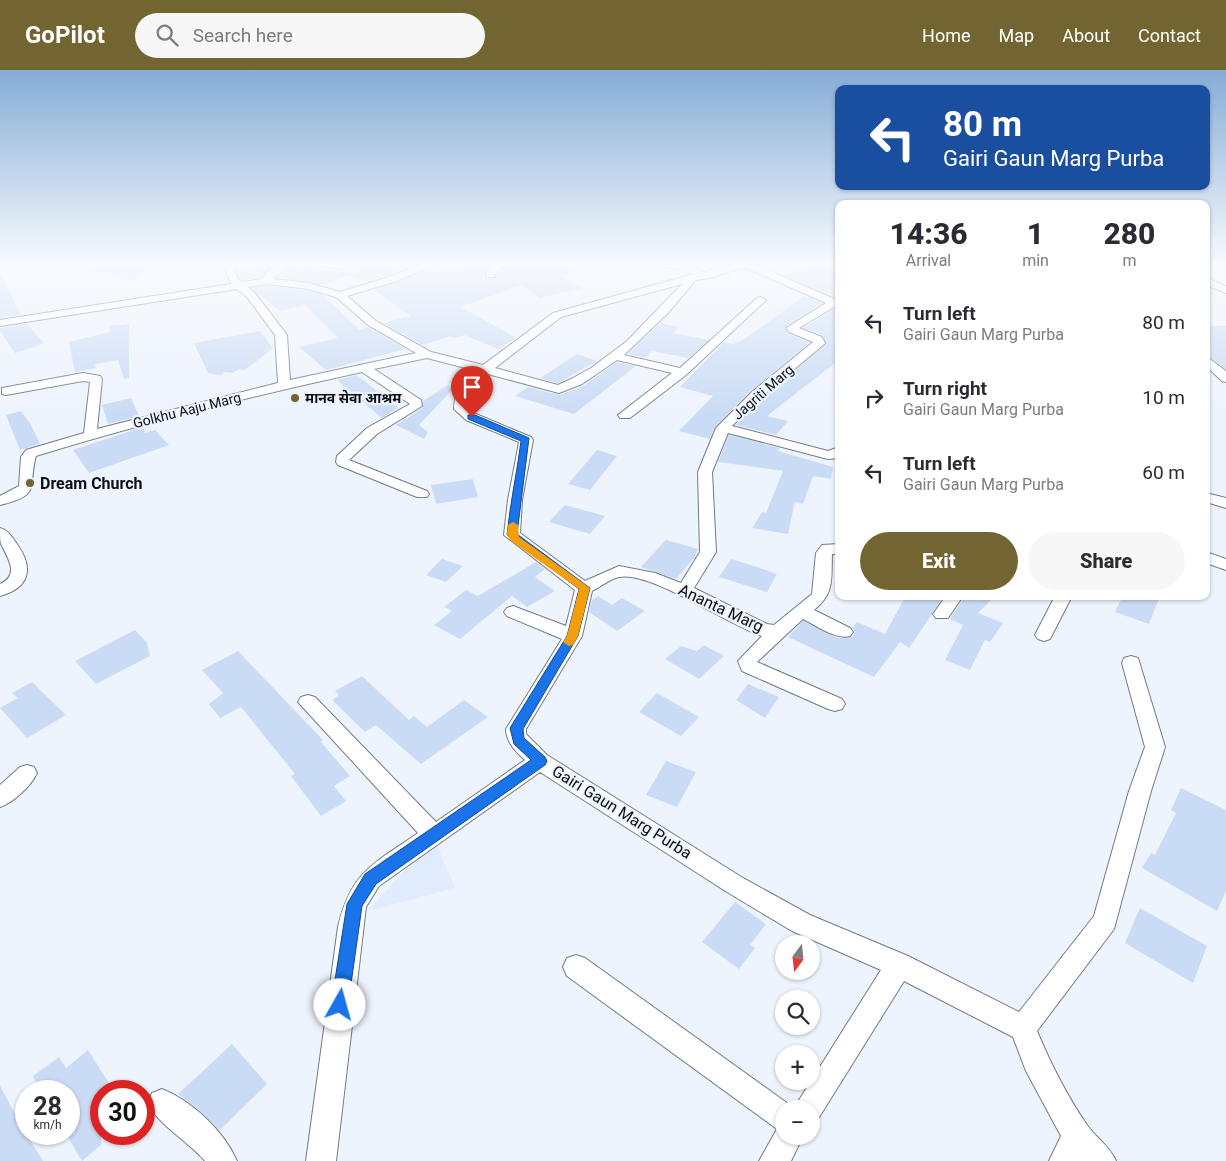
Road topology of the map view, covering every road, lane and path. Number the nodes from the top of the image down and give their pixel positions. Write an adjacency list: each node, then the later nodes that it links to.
1 (74, 312): 8 (street)
2 (265, 312): 16 (street)
3 (359, 312): 9 (street)
4 (569, 312): 13 (street)
5 (664, 312): 10 (street)
6 (748, 312): 14 (street)
7 (822, 312): 19 (street, Jagriti Marg)
8 (0, 323)
9 (427, 354): 12 (street, Golkhu Aaju Marg); 13 (street)
10 (614, 356): 13 (street); 14 (street)
11 (1210, 363): 15 (street)
12 (364, 368): 16 (street, Golkhu Aaju Marg); 22 (street)
13 (486, 369): 30 (street)
14 (682, 372): 18 (street)
15 (1226, 378)
16 (284, 385): 20 (street, Golkhu Aaju Marg)
17 (6, 391): 20 (street)
18 (625, 415)
19 (723, 428): 21 (street); 32 (street, Jagriti Marg)
20 (90, 435): 24 (street, Golkhu Aaju Marg)
21 (835, 454)
22 (422, 494)
23 (1210, 498): 25 (street)
24 (0, 501)
25 (1226, 503)
26 (0, 533): 31 (street)
27 (835, 549): 35 (street, Ananta Marg)
28 (1210, 558): 29 (street)
29 (1226, 564)
30 (584, 588): 32 (street, Ananta Marg); 41 (street, Gairi Gaun Marg Purba)
31 (0, 591)
32 (684, 591): 38 (street, Ananta Marg)
33 (953, 600): 37 (street)
34 (1062, 600): 40 (street)
35 (801, 611): 38 (street, Ananta Marg); 39 (street)
36 (513, 612): 41 (street)
37 (942, 614)
38 (778, 631): 44 (street)
39 (844, 632)
40 (1044, 635)
41 (573, 636): 45 (street, Gairi Gaun Marg Purba)
42 (1132, 663): 51 (street)
43 (308, 702): 48 (street)
44 (835, 704)
45 (540, 761): 48 (street); 49 (street, Gairi Gaun Marg Purba)
46 (27, 773): 47 (street)
47 (0, 798)
48 (434, 835): 58 (street)
49 (899, 965): 51 (street, Gairi Gaun Marg Purba); 52 (street)
50 (576, 967): 54 (street)
51 (1023, 1028): 56 (street)
52 (814, 1100)
53 (162, 1103): 57 (street)
54 (775, 1111)
55 (784, 1145): 59 (street)
56 (1070, 1149): 60 (street)
57 (222, 1161)
58 (321, 1161)
59 (774, 1161)
60 (1101, 1161)

